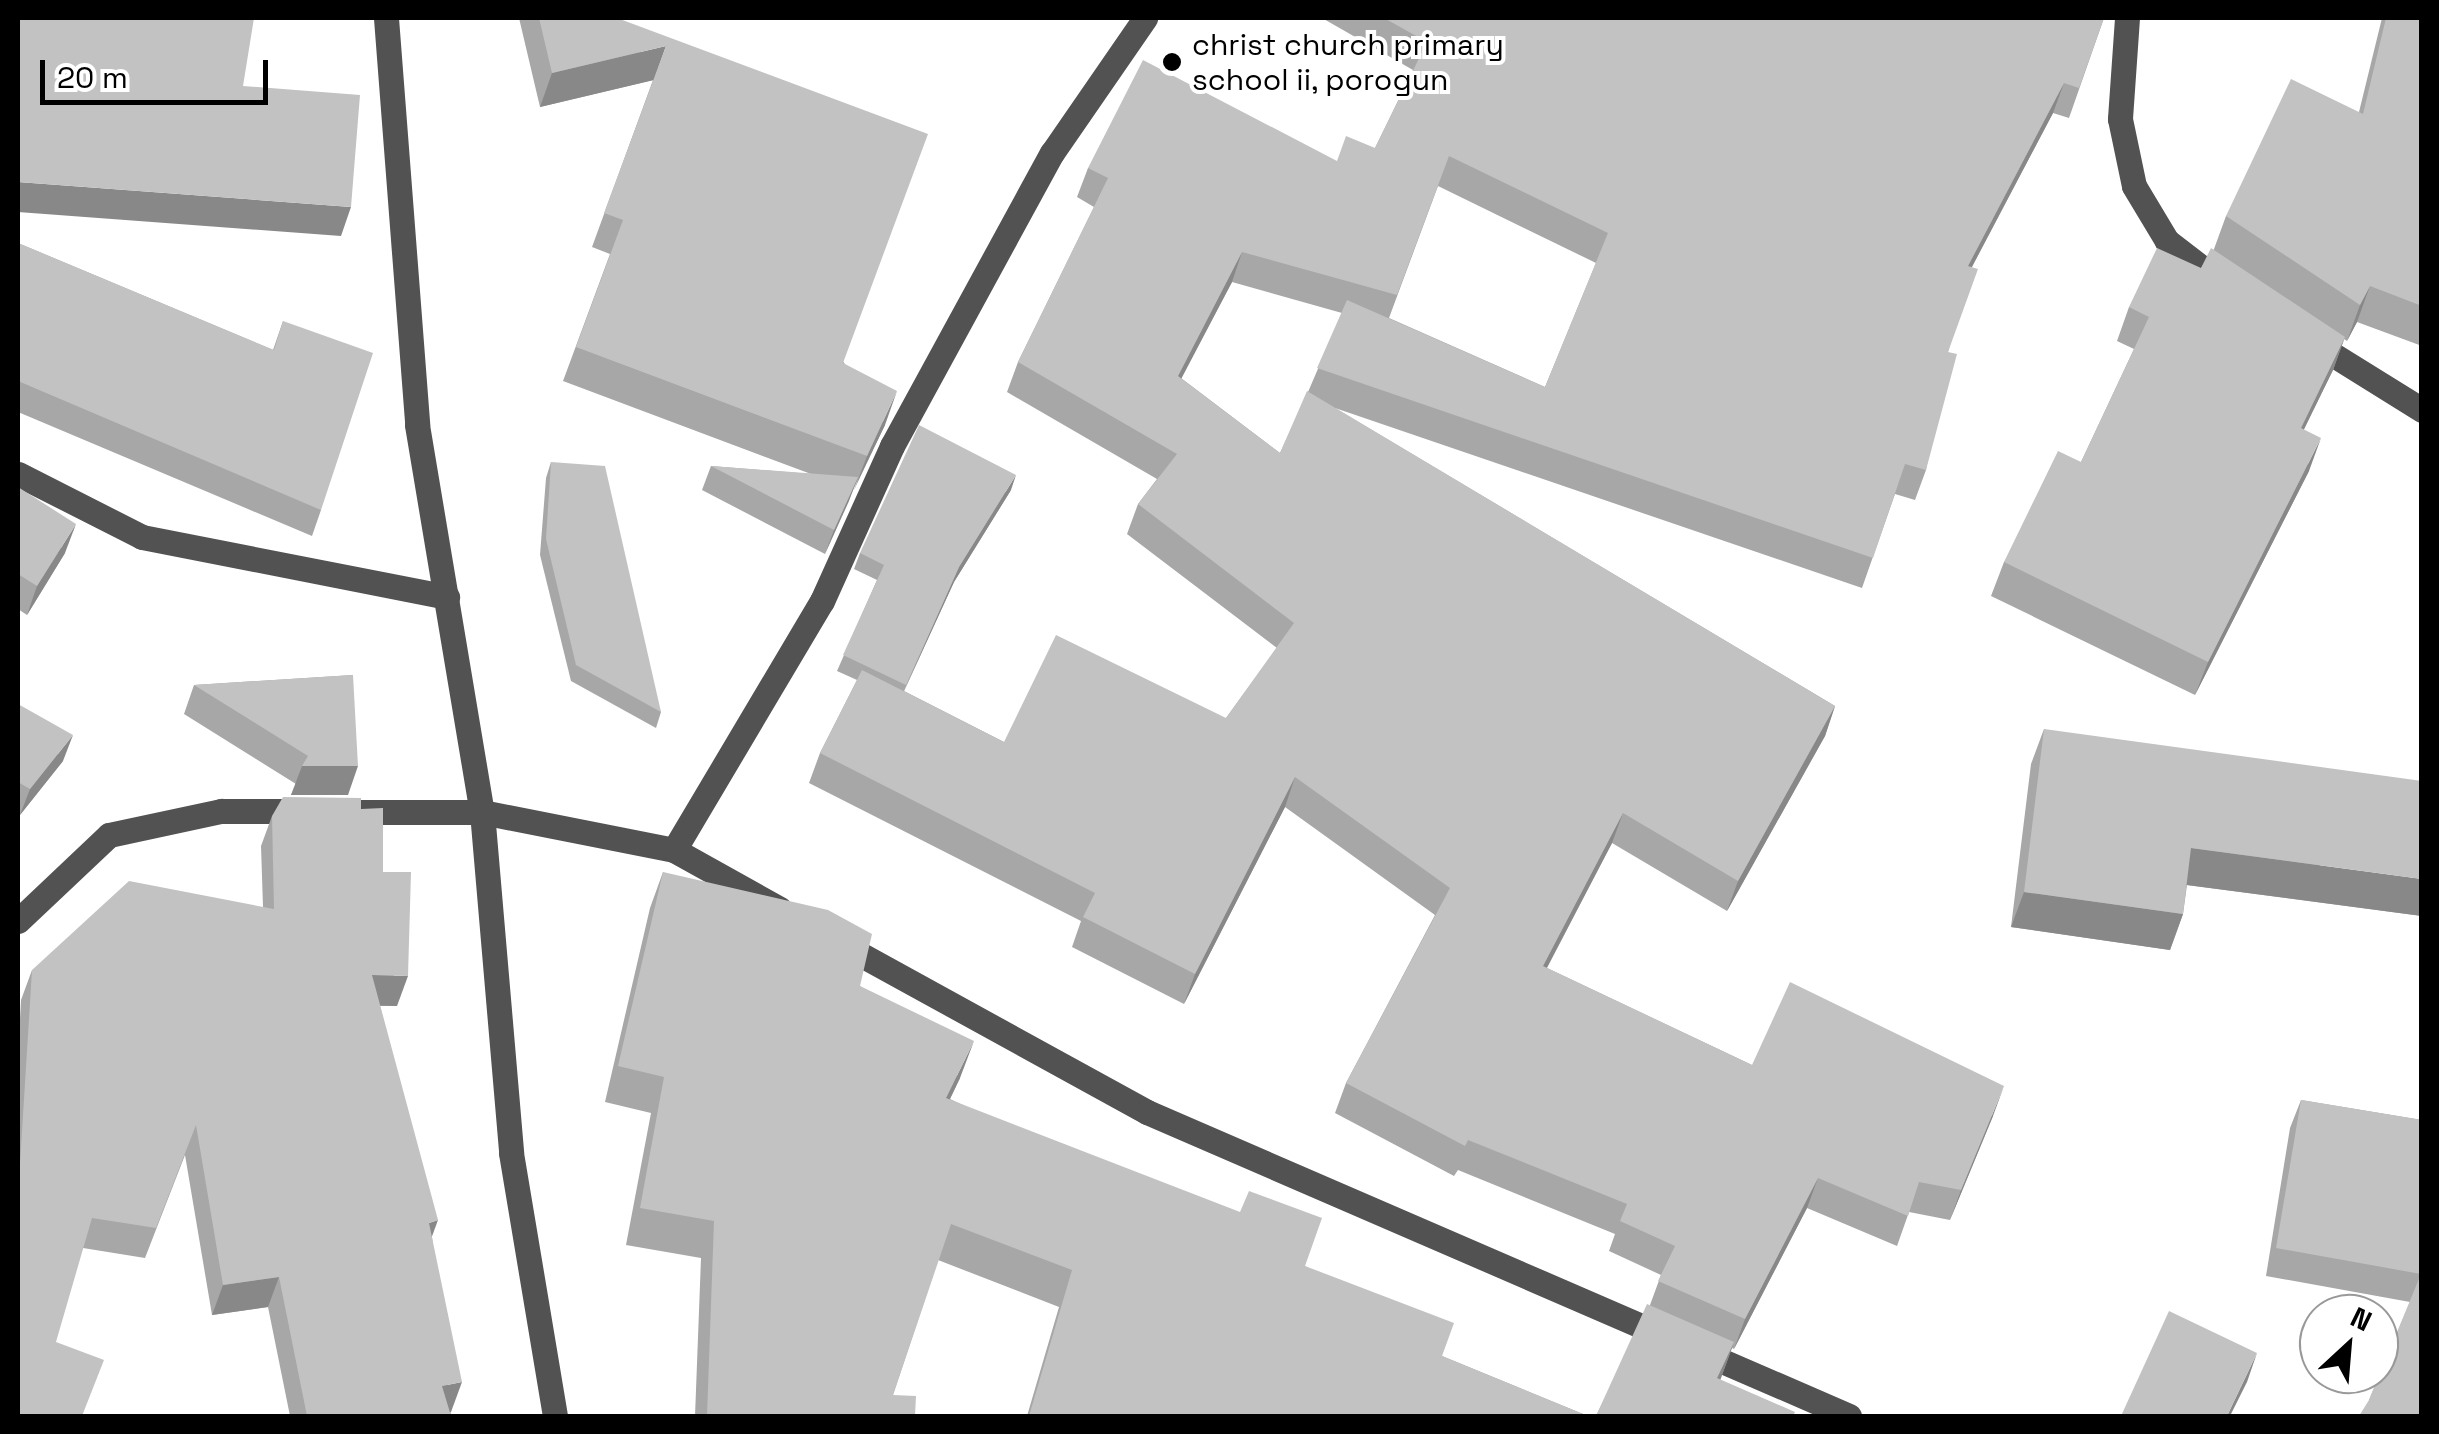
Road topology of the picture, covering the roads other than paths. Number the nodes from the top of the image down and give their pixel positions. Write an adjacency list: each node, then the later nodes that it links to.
1 (386, 18): 8 (street)
2 (1145, 18): 10 (street)
3 (2127, 18): 4 (street)
4 (2245, 299)
5 (2294, 329): 6 (street)
6 (2422, 410)
7 (18, 474): 8 (street)
8 (447, 597): 9 (street)
9 (482, 812): 10 (street); 11 (street); 12 (street)
10 (674, 850): 13 (street)
11 (18, 921)
12 (555, 1416)
13 (1849, 1416)

